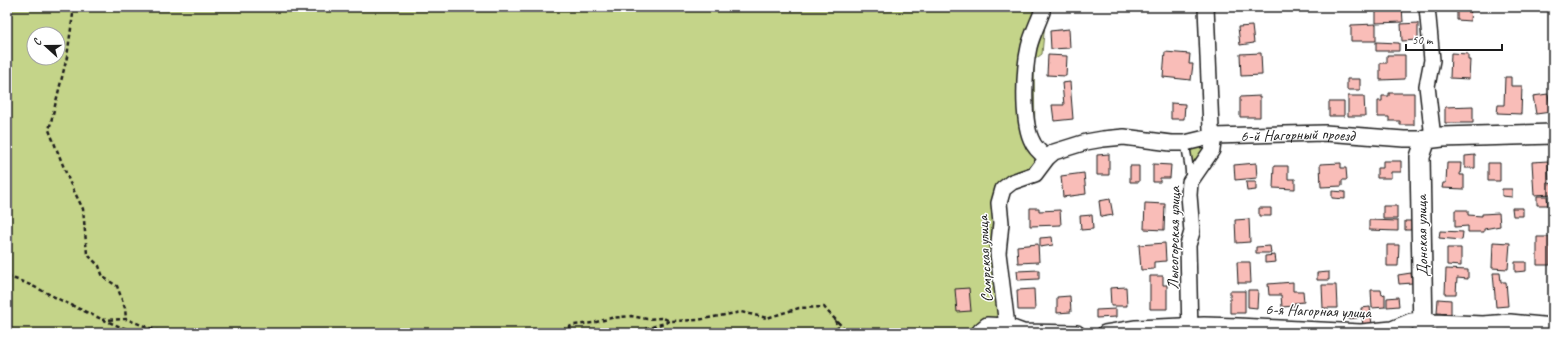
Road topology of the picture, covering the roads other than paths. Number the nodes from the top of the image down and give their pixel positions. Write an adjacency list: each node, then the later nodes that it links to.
1 (1042, 7): 8 (street)
2 (1206, 7): 5 (street, Лысогорская улица)
3 (1427, 7): 6 (street, Донская улица)
4 (1553, 134): 6 (street, 6-й Нагорный проезд)
5 (1214, 136): 6 (street, 6-й Нагорный проезд); 7 (street, 6-й Нагорный проезд); 9 (street, Лысогорская улица)
6 (1430, 139): 10 (street, Донская улица)
7 (1184, 143): 8 (street, 6-й Нагорный проезд); 9 (lane)
8 (1046, 158): 13 (street, Самрская улица)
9 (1190, 182): 12 (street, Лысогорская улица)
10 (1422, 326): 11 (street, 6-я Нагорная улица); 12 (street, 6-я Нагорная улица)
11 (1553, 326)
12 (1190, 329): 16 (street, 6-я Нагорная улица)
13 (1011, 330): 14 (street); 15 (street)
14 (980, 331)
15 (1077, 333)
16 (1105, 333)

